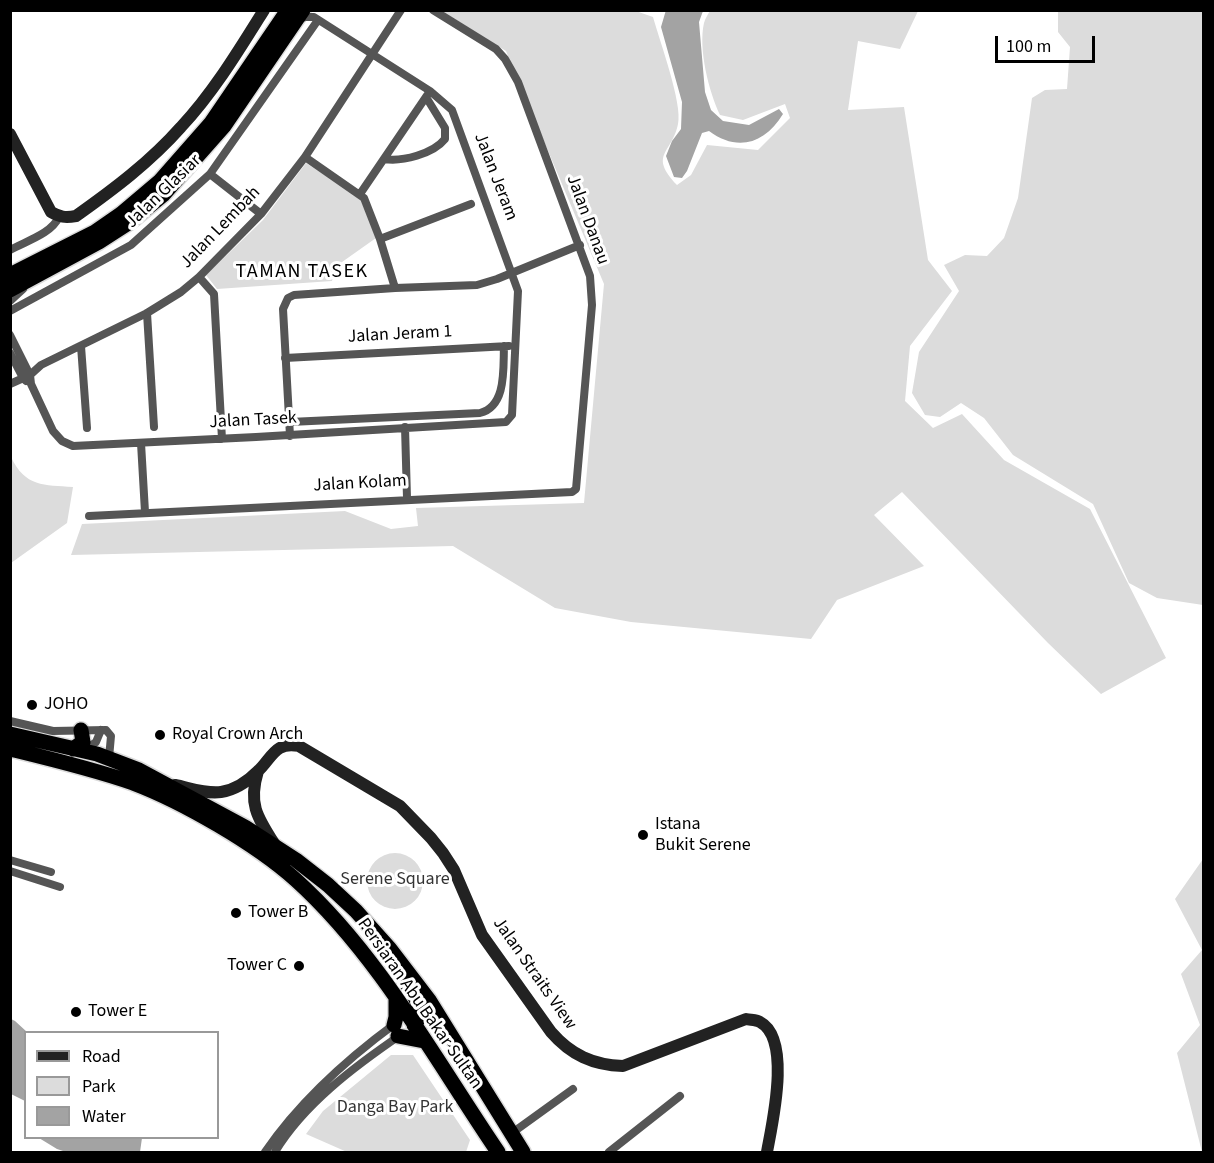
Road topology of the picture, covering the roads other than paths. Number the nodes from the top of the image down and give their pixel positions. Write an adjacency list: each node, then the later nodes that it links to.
1 (264, 10): 14 (street)
2 (401, 10): 5 (street)
3 (433, 10): 16 (street, Jalan Danau)
4 (305, 15): 5 (street, Jalan Jeram); 10 (street, Jalan Glasiar); 19 (highway); 21 (highway)
5 (371, 54): 6 (street, Jalan Jeram); 8 (street, Jalan Lembah)
6 (428, 94): 9 (street); 9 (street); 18 (street, Jalan Jeram)
7 (10, 134): 14 (street)
8 (305, 158): 11 (street); 13 (street, Jalan Lembah)
9 (384, 159): 11 (street)
10 (210, 174): 13 (street); 25 (street, Jalan Glasiar)
11 (360, 194): 15 (street)
12 (471, 204): 15 (street)
13 (261, 214): 20 (street, Jalan Lembah)
14 (59, 217): 17 (street)
15 (380, 238): 22 (street)
16 (580, 245): 18 (street); 43 (street, Jalan Danau)
17 (10, 250)
18 (513, 273): 22 (street); 30 (street, Jalan Jeram)
19 (10, 275)
20 (200, 277): 26 (street, Jalan Lembah); 41 (street)
21 (34, 279): 23 (highway); 24 (street)
22 (396, 288): 32 (street)
23 (10, 290)
24 (10, 301)
25 (10, 311)
26 (147, 313): 28 (street, Jalan Lembah); 37 (street)
27 (10, 335): 33 (street, Jalan Tasek)
28 (81, 346): 33 (street, Jalan Lembah); 39 (street)
29 (504, 346): 30 (street, Jalan Jeram 1); 32 (street, Jalan Jeram 1); 36 (street, Jalan Tasek)
30 (517, 346): 35 (street, Jalan Jeram)
31 (10, 353): 33 (street, Jalan Tasek)
32 (285, 357): 36 (street)
33 (23, 375): 34 (street, Jalan Lembah); 42 (street, Jalan Tasek)
34 (10, 384)
35 (510, 420): 38 (street, Jalan Tasek)
36 (290, 422): 40 (street)
37 (154, 427)
38 (405, 427): 40 (street, Jalan Tasek); 44 (street)
39 (87, 428)
40 (290, 436): 41 (street, Jalan Tasek)
41 (222, 439): 42 (street, Jalan Tasek)
42 (141, 443): 45 (street)
43 (576, 489): 44 (street, Jalan Kolam)
44 (407, 498): 45 (street, Jalan Kolam)
45 (145, 512): 46 (street, Jalan Kolam)
46 (89, 516)
47 (10, 721): 48 (street)
48 (81, 730): 49 (street); 52 (highway)
49 (101, 730): 52 (street); 53 (street)
50 (10, 734): 52 (highway, Persiaran Abu Bakar Sultan)
51 (10, 749): 62 (highway, Persiaran Abu Bakar Sultan)
52 (78, 750): 53 (highway, Persiaran Abu Bakar Sultan)
53 (109, 758): 55 (highway, Persiaran Abu Bakar Sultan)
54 (258, 771): 55 (street, Jalan Straits View); 56 (street); 75 (street, Jalan Straits View)
55 (165, 783): 56 (highway, Persiaran Abu Bakar Sultan)
56 (276, 847): 61 (highway, Persiaran Abu Bakar Sultan)
57 (10, 860): 59 (street)
58 (10, 871): 60 (street)
59 (51, 872)
60 (60, 886)
61 (372, 929): 63 (highway); 66 (highway, Persiaran Abu Bakar Sultan)
62 (396, 999): 63 (highway, Persiaran Abu Bakar Sultan); 64 (highway)
63 (414, 1017): 64 (street); 64 (street); 65 (highway, Persiaran Abu Bakar Sultan); 66 (highway)
64 (396, 1030): 65 (highway); 70 (street); 71 (street)
65 (424, 1041): 72 (highway, Persiaran Abu Bakar Sultan)
66 (475, 1075): 69 (highway, Persiaran Abu Bakar Sultan)
67 (573, 1089): 69 (street)
68 (680, 1096): 74 (street)
69 (512, 1133): 73 (highway, Persiaran Abu Bakar Sultan)
70 (265, 1152)
71 (275, 1152)
72 (498, 1152)
73 (523, 1152)
74 (609, 1152)
75 (767, 1152)

